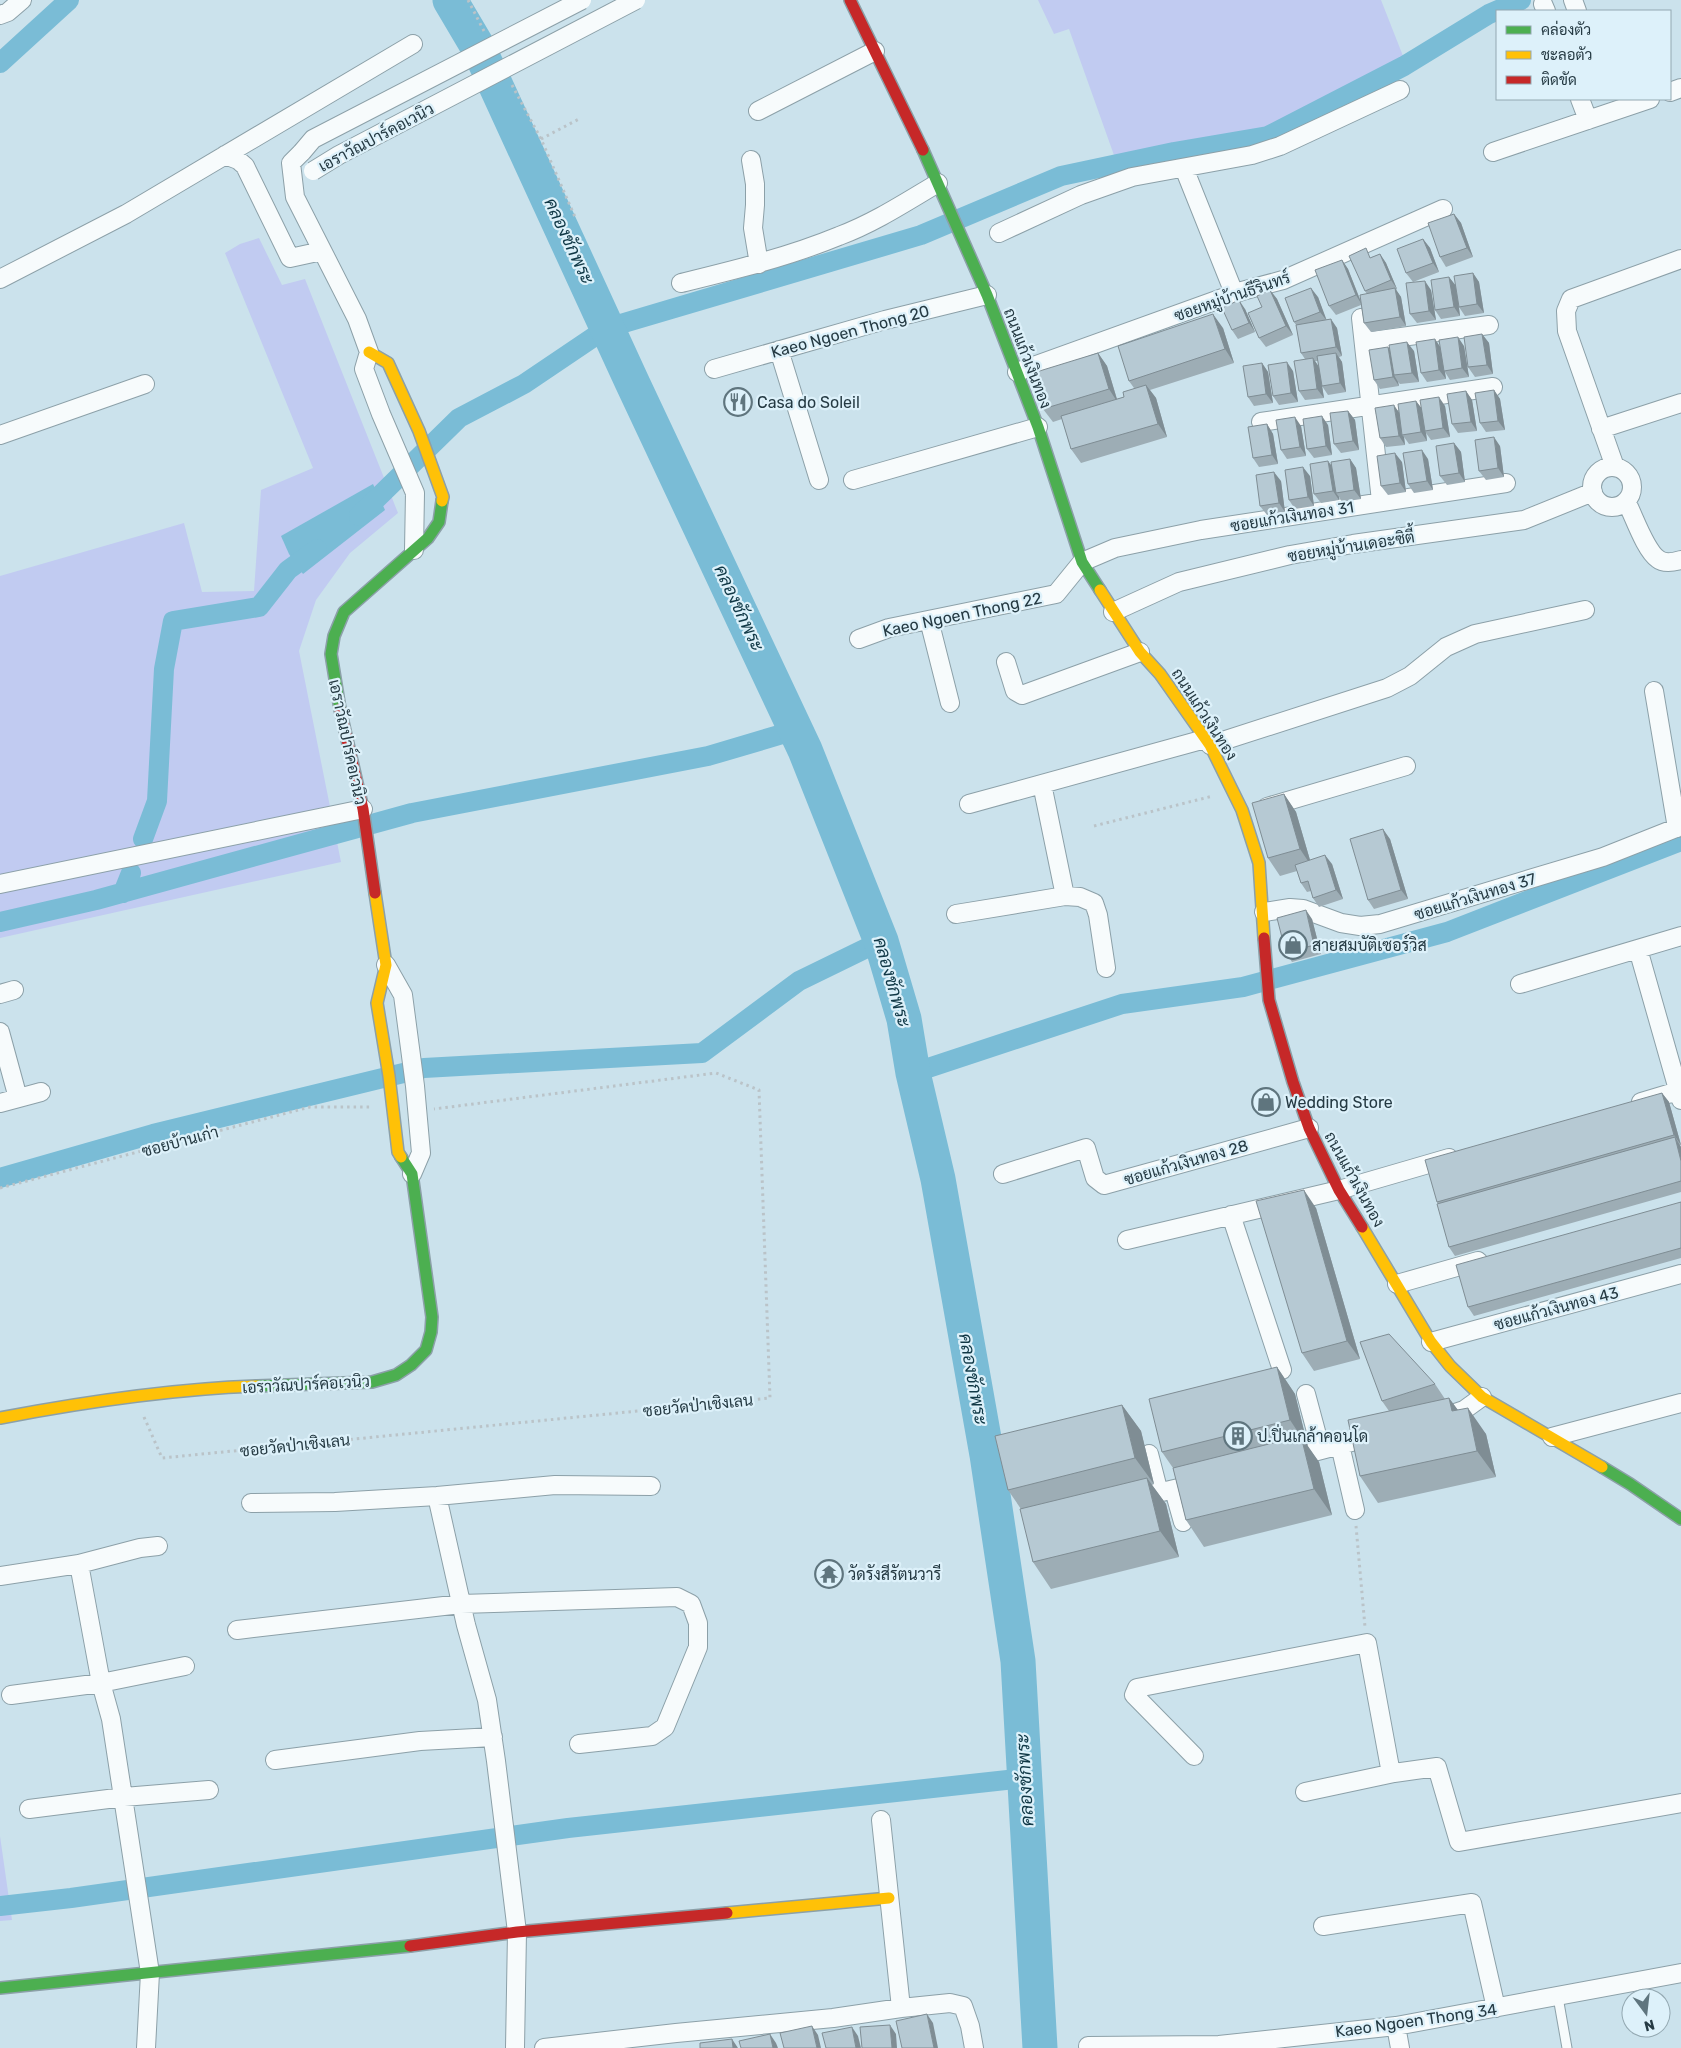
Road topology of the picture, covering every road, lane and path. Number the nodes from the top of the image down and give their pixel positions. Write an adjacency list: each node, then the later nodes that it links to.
1 (22, 0): 6 (street)
2 (468, 0): 7 (path)
3 (582, 0): 24 (street, เอราวัณปาร์คอเวนิว, bridge)
4 (636, 0): 24 (street, เอราวัณปาร์คอเวนิว, bridge)
5 (850, 0): 9 (street, ถนนแก้วเงินทอง)
6 (0, 15)
7 (486, 35)
8 (412, 44): 20 (street)
9 (875, 52): 15 (street); 23 (street, ถนนแก้วเงินทอง)
10 (509, 78): 18 (path)
11 (1400, 90): 22 (street)
12 (1580, 100): 17 (street)
13 (1643, 100): 14 (street)
14 (1610, 105): 17 (street)
15 (758, 111)
16 (579, 120): 18 (path)
17 (1588, 120): 19 (street)
18 (540, 139): 26 (path)
19 (1493, 152)
20 (225, 155): 28 (street); 31 (street)
21 (751, 160): 30 (street)
22 (1184, 168): 27 (street); 33 (street)
23 (941, 191): 30 (street); 34 (street, ถนนแก้วเงินทอง)
24 (295, 197): 28 (street)
25 (1443, 209): 33 (street, ซอยหมู่บ้านธีรินทร์)
26 (575, 217)
27 (999, 233)
28 (322, 251): 39 (street)
29 (1681, 260): 48 (street)
30 (759, 264): 32 (street)
31 (0, 279)
32 (681, 283)
33 (1234, 293): 41 (street, ซอยหมู่บ้านธีรินทร์)
34 (987, 295): 38 (street, Kaeo Ngoen Thong 20); 41 (street, ถนนแก้วเงินทอง)
35 (1361, 318): 37 (street)
36 (1489, 325): 37 (street)
37 (1365, 342): 45 (street)
38 (779, 350): 40 (street, Kaeo Ngoen Thong 20); 51 (street)
39 (369, 352): 57 (street); 57 (street, เอราวัณปาร์คอเวนิว)
40 (714, 369)
41 (1017, 372): 47 (street, ถนนแก้วเงินทอง)
42 (145, 384): 49 (street)
43 (1494, 387): 45 (street)
44 (1681, 403): 48 (street)
45 (1370, 405): 46 (street); 55 (street)
46 (1262, 422)
47 (1038, 427): 52 (street); 59 (street, ถนนแก้วเงินทอง)
48 (1601, 429): 50 (street)
49 (0, 435)
50 (1615, 467): 54 (street); 56 (street)
51 (819, 480)
52 (853, 480)
53 (1506, 483): 55 (street, ซอยแก้วเงินทอง 31)
54 (1593, 492): 56 (street); 61 (street, ซอยหมู่บ้านเดอะซิตี้)
55 (1381, 501): 59 (street, ซอยแก้วเงินทอง 31)
56 (1626, 501): 58 (street)
57 (414, 550): 73 (street, เอราวัณปาร์คอเวนิว)
58 (1681, 560)
59 (1082, 562): 61 (street, ถนนแก้วเงินทอง); 62 (street, Kaeo Ngoen Thong 22)
60 (1585, 610): 68 (street)
61 (1113, 612): 64 (street, ถนนแก้วเงินทอง)
62 (929, 620): 63 (street, Kaeo Ngoen Thong 22); 67 (street)
63 (859, 639)
64 (1140, 652): 65 (street); 68 (street, ถนนแก้วเงินทอง)
65 (1006, 662)
66 (1654, 691): 76 (street)
67 (950, 703)
68 (1208, 742): 70 (street); 71 (street, ถนนแก้วเงินทอง)
69 (1406, 766): 74 (street)
70 (1042, 784): 72 (street); 78 (street)
71 (1233, 791): 74 (street, ถนนแก้วเงินทอง); 75 (path)
72 (969, 804)
73 (363, 810): 77 (street); 83 (street, เอราวัณปาร์คอเวนิว)
74 (1243, 813): 79 (street, ถนนแก้วเงินทอง)
75 (1094, 826)
76 (1679, 827): 79 (street, ซอยแก้วเงินทอง 37)
77 (0, 884)
78 (1065, 896): 80 (street); 84 (street)
79 (1264, 912): 94 (street, ถนนแก้วเงินทอง)
80 (956, 914)
81 (1681, 936): 82 (street)
82 (1638, 948): 85 (street); 88 (street)
83 (386, 965): 96 (street, เอราวัณปาร์คอเวนิว); 96 (street, เอราวัณปาร์คอเวนิว)
84 (1106, 968)
85 (1520, 984)
86 (0, 1032): 89 (street)
87 (41, 1092): 89 (street)
88 (1680, 1094): 93 (street)
89 (18, 1098): 90 (street)
90 (0, 1103)
91 (452, 1106): 109 (path, ซอยวัดป่าเชิงเลน)
92 (362, 1107): 98 (path, ซอยบ้านเก่า)
93 (1622, 1107)
94 (1310, 1128): 97 (street, ซอยแก้วเงินทอง 28); 99 (street, ถนนแก้วเงินทอง)
95 (1462, 1154): 99 (street)
96 (412, 1174): 109 (street, เอราวัณปาร์คอเวนิว)
97 (1003, 1174)
98 (0, 1188)
99 (1339, 1190): 100 (street); 104 (street, ถนนแก้วเงินทอง)
100 (1230, 1215): 101 (street); 106 (street)
101 (1127, 1240)
102 (1492, 1257): 104 (street)
103 (1681, 1274): 105 (street, ซอยแก้วเงินทอง 43)
104 (1397, 1284): 105 (street, ถนนแก้วเงินทอง)
105 (1431, 1342): 108 (street, ถนนแก้วเงินทอง)
106 (1282, 1370)
107 (1306, 1394): 116 (street)
108 (1482, 1397): 112 (street); 114 (street, ถนนแก้วเงินทอง)
109 (136, 1398): 111 (street, เอราวัณปาร์คอเวนิว)
110 (1681, 1403): 114 (street)
111 (0, 1418)
112 (1426, 1421)
113 (1388, 1432): 115 (street)
114 (1552, 1437): 126 (street, ถนนแก้วเงินทอง)
115 (1340, 1445): 116 (street); 125 (street)
116 (1321, 1450): 118 (street)
117 (1148, 1454): 121 (street)
118 (1276, 1462)
119 (1220, 1477): 121 (street)
120 (651, 1486): 122 (street)
121 (1167, 1491): 123 (street); 127 (street)
122 (436, 1496): 124 (street); 131 (street)
123 (1121, 1502)
124 (251, 1504)
125 (1355, 1510): 133 (path)
126 (1681, 1519)
127 (1183, 1522)
128 (158, 1546): 129 (street)
129 (79, 1564): 130 (street); 135 (street)
130 (0, 1576)
131 (461, 1604): 132 (street); 137 (street); 138 (street)
132 (237, 1630)
133 (1367, 1643): 139 (street); 141 (street)
134 (184, 1666): 135 (street)
135 (101, 1683): 136 (street); 144 (street)
136 (12, 1695)
137 (493, 1737): 140 (street); 150 (street)
138 (579, 1744)
139 (1194, 1756)
140 (275, 1760)
141 (1394, 1773): 143 (street); 145 (street)
142 (209, 1790): 144 (street)
143 (1305, 1792)
144 (124, 1797): 146 (street); 151 (street)
145 (1681, 1804)
146 (29, 1810)
147 (881, 1820): 148 (street)
148 (890, 1898): 150 (street); 155 (street)
149 (1323, 1926): 156 (street)
150 (518, 1932): 151 (street); 160 (street)
151 (150, 1973): 153 (street); 159 (street)
152 (1681, 1974): 154 (street, Kaeo Ngoen Thong 34)
153 (0, 1988)
154 (1558, 1997): 156 (street, Kaeo Ngoen Thong 34); 164 (lane)
155 (901, 2008): 161 (street); 162 (street)
156 (1496, 2008): 157 (street, Kaeo Ngoen Thong 34)
157 (1396, 2026): 158 (street, Kaeo Ngoen Thong 34); 163 (street)
158 (1088, 2046)
159 (146, 2048)
160 (515, 2048)
161 (544, 2048)
162 (974, 2048)
163 (1400, 2048)
164 (1567, 2048)

